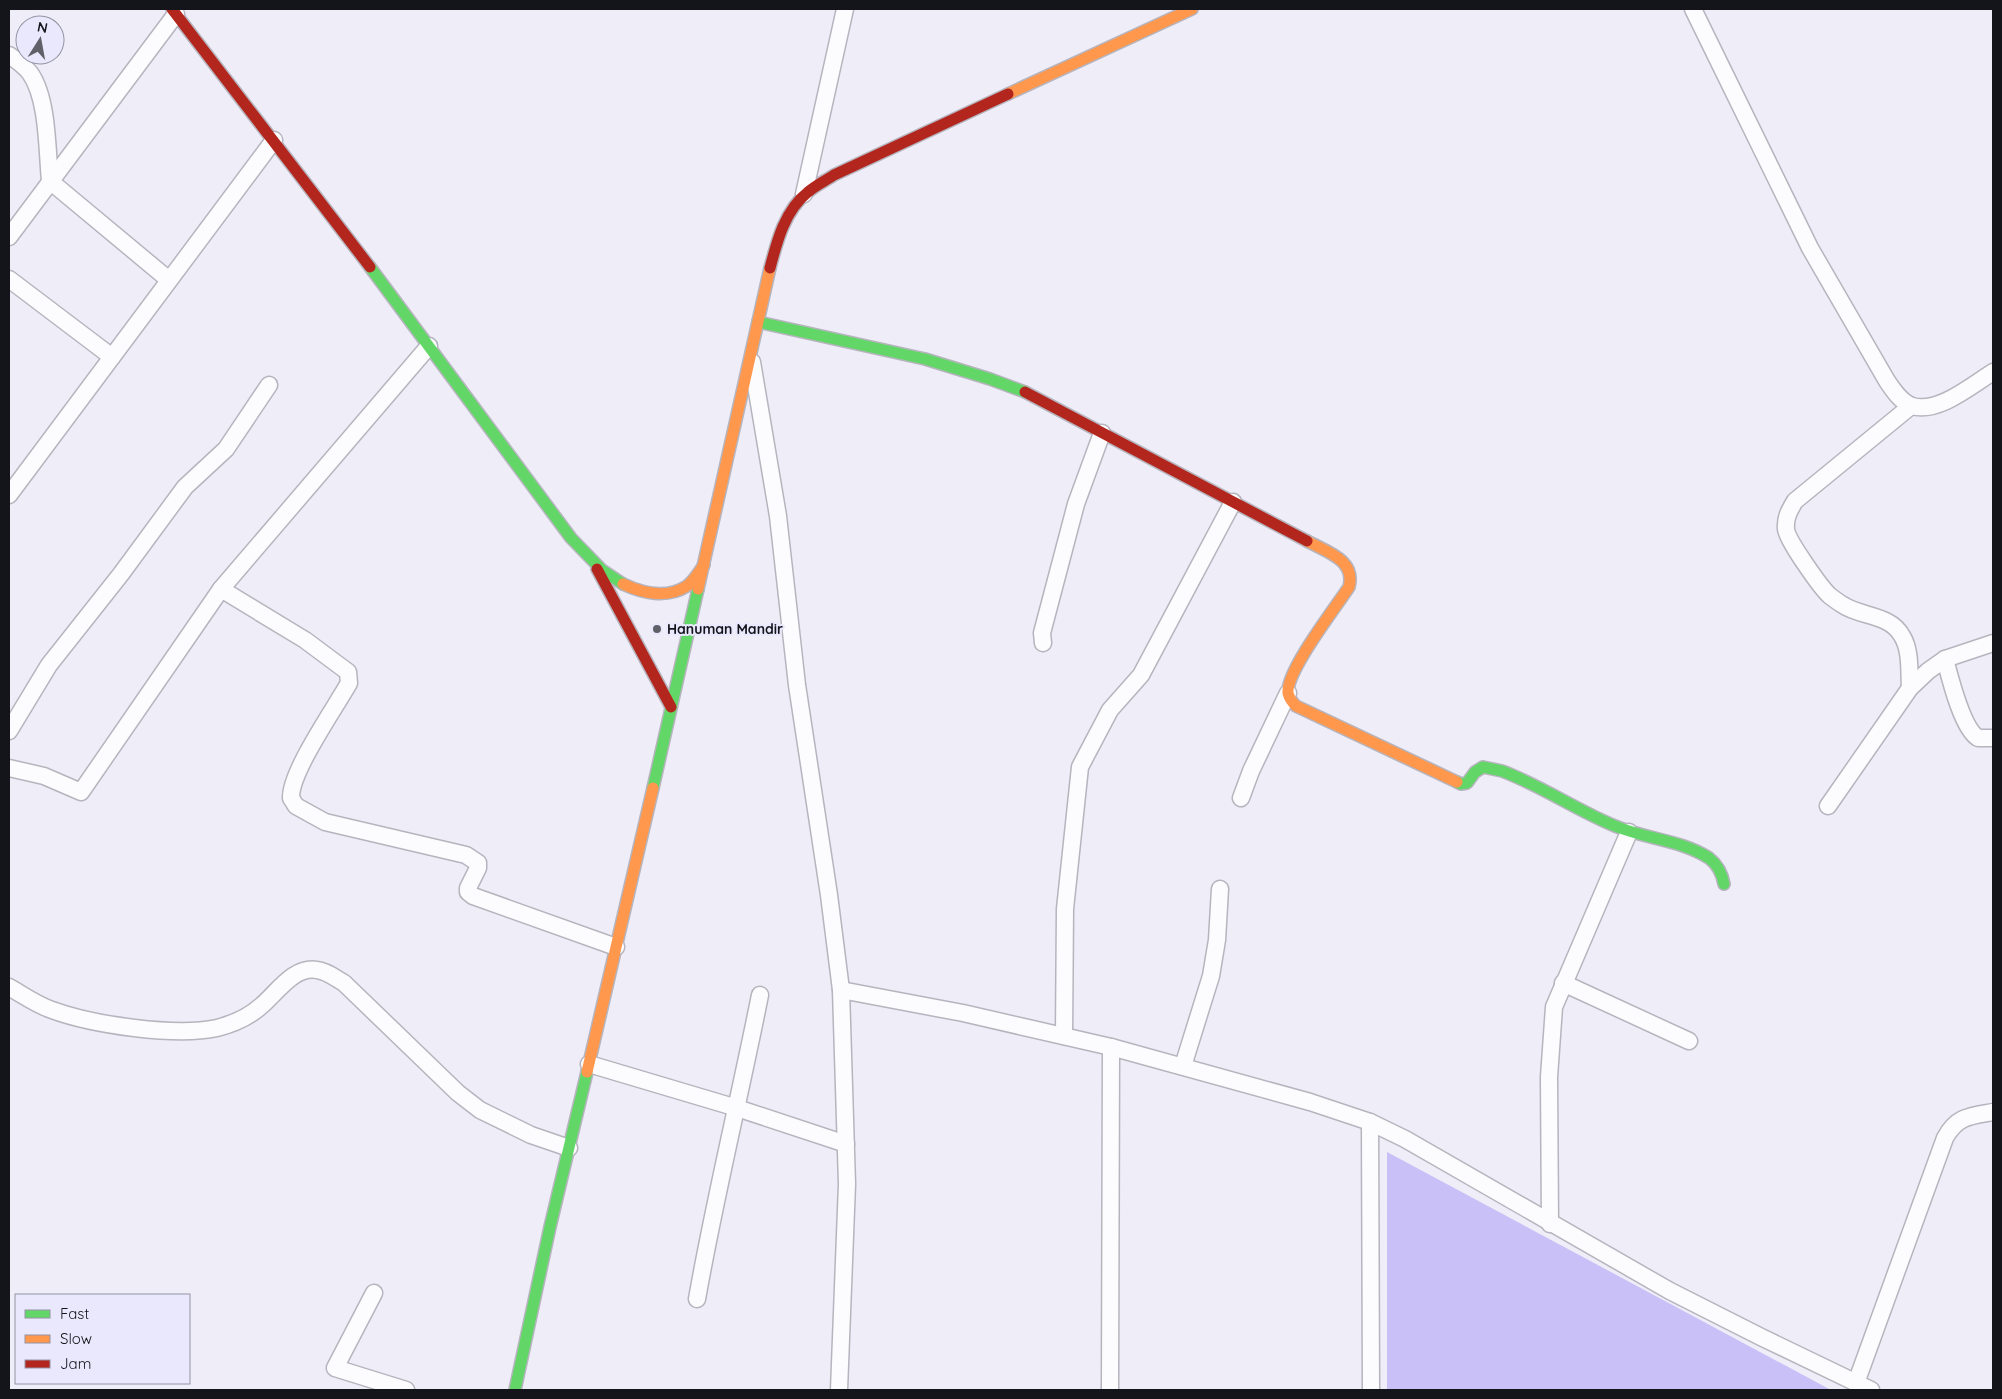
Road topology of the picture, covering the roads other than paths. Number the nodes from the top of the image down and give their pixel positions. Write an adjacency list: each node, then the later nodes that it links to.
1 (845, 9): 8 (street)
2 (1192, 9): 8 (street)
3 (1693, 9): 18 (street)
4 (174, 11): 6 (street); 7 (street)
5 (9, 54): 7 (street)
6 (274, 140): 11 (street); 13 (street)
7 (50, 181): 9 (street); 11 (street)
8 (804, 194): 12 (street)
9 (9, 237)
10 (9, 280): 15 (street)
11 (169, 280): 15 (street)
12 (758, 322): 14 (street); 19 (street)
13 (429, 346): 22 (street); 24 (street)
14 (751, 354): 23 (street); 42 (street)
15 (112, 358): 20 (street)
16 (1993, 372): 18 (street)
17 (269, 385): 31 (street)
18 (1911, 406): 28 (street)
19 (1102, 433): 21 (street); 25 (street)
20 (9, 495)
21 (1233, 502): 29 (street); 44 (street)
22 (593, 562): 23 (street); 30 (street)
23 (704, 564): 30 (street)
24 (220, 589): 33 (street); 39 (street)
25 (1043, 643)
26 (1993, 643): 27 (street)
27 (1945, 659): 28 (street); 32 (street)
28 (1910, 688): 35 (street)
29 (1288, 693): 34 (street); 36 (street)
30 (671, 707): 39 (street)
31 (9, 731)
32 (1993, 738)
33 (9, 768)
34 (1240, 798)
35 (1828, 806)
36 (1628, 832): 37 (street); 40 (street)
37 (1724, 884)
38 (1220, 889): 48 (street)
39 (616, 947): 47 (street)
40 (1563, 983): 45 (street); 54 (street)
41 (9, 988): 53 (street)
42 (841, 990): 44 (street); 52 (street)
43 (760, 995): 49 (street)
44 (1064, 1036): 46 (street)
45 (1688, 1041)
46 (1112, 1046): 48 (street); 61 (street)
47 (589, 1064): 49 (street); 53 (street)
48 (1183, 1066): 51 (street)
49 (737, 1108): 52 (street); 56 (street)
50 (1993, 1112): 57 (street)
51 (1370, 1122): 54 (street); 62 (street)
52 (846, 1144): 60 (street)
53 (569, 1148): 59 (street)
54 (1550, 1224): 57 (street)
55 (374, 1293): 58 (street)
56 (697, 1299)
57 (1867, 1388)
58 (406, 1390)
59 (515, 1390)
60 (839, 1390)
61 (1110, 1390)
62 (1371, 1390)

